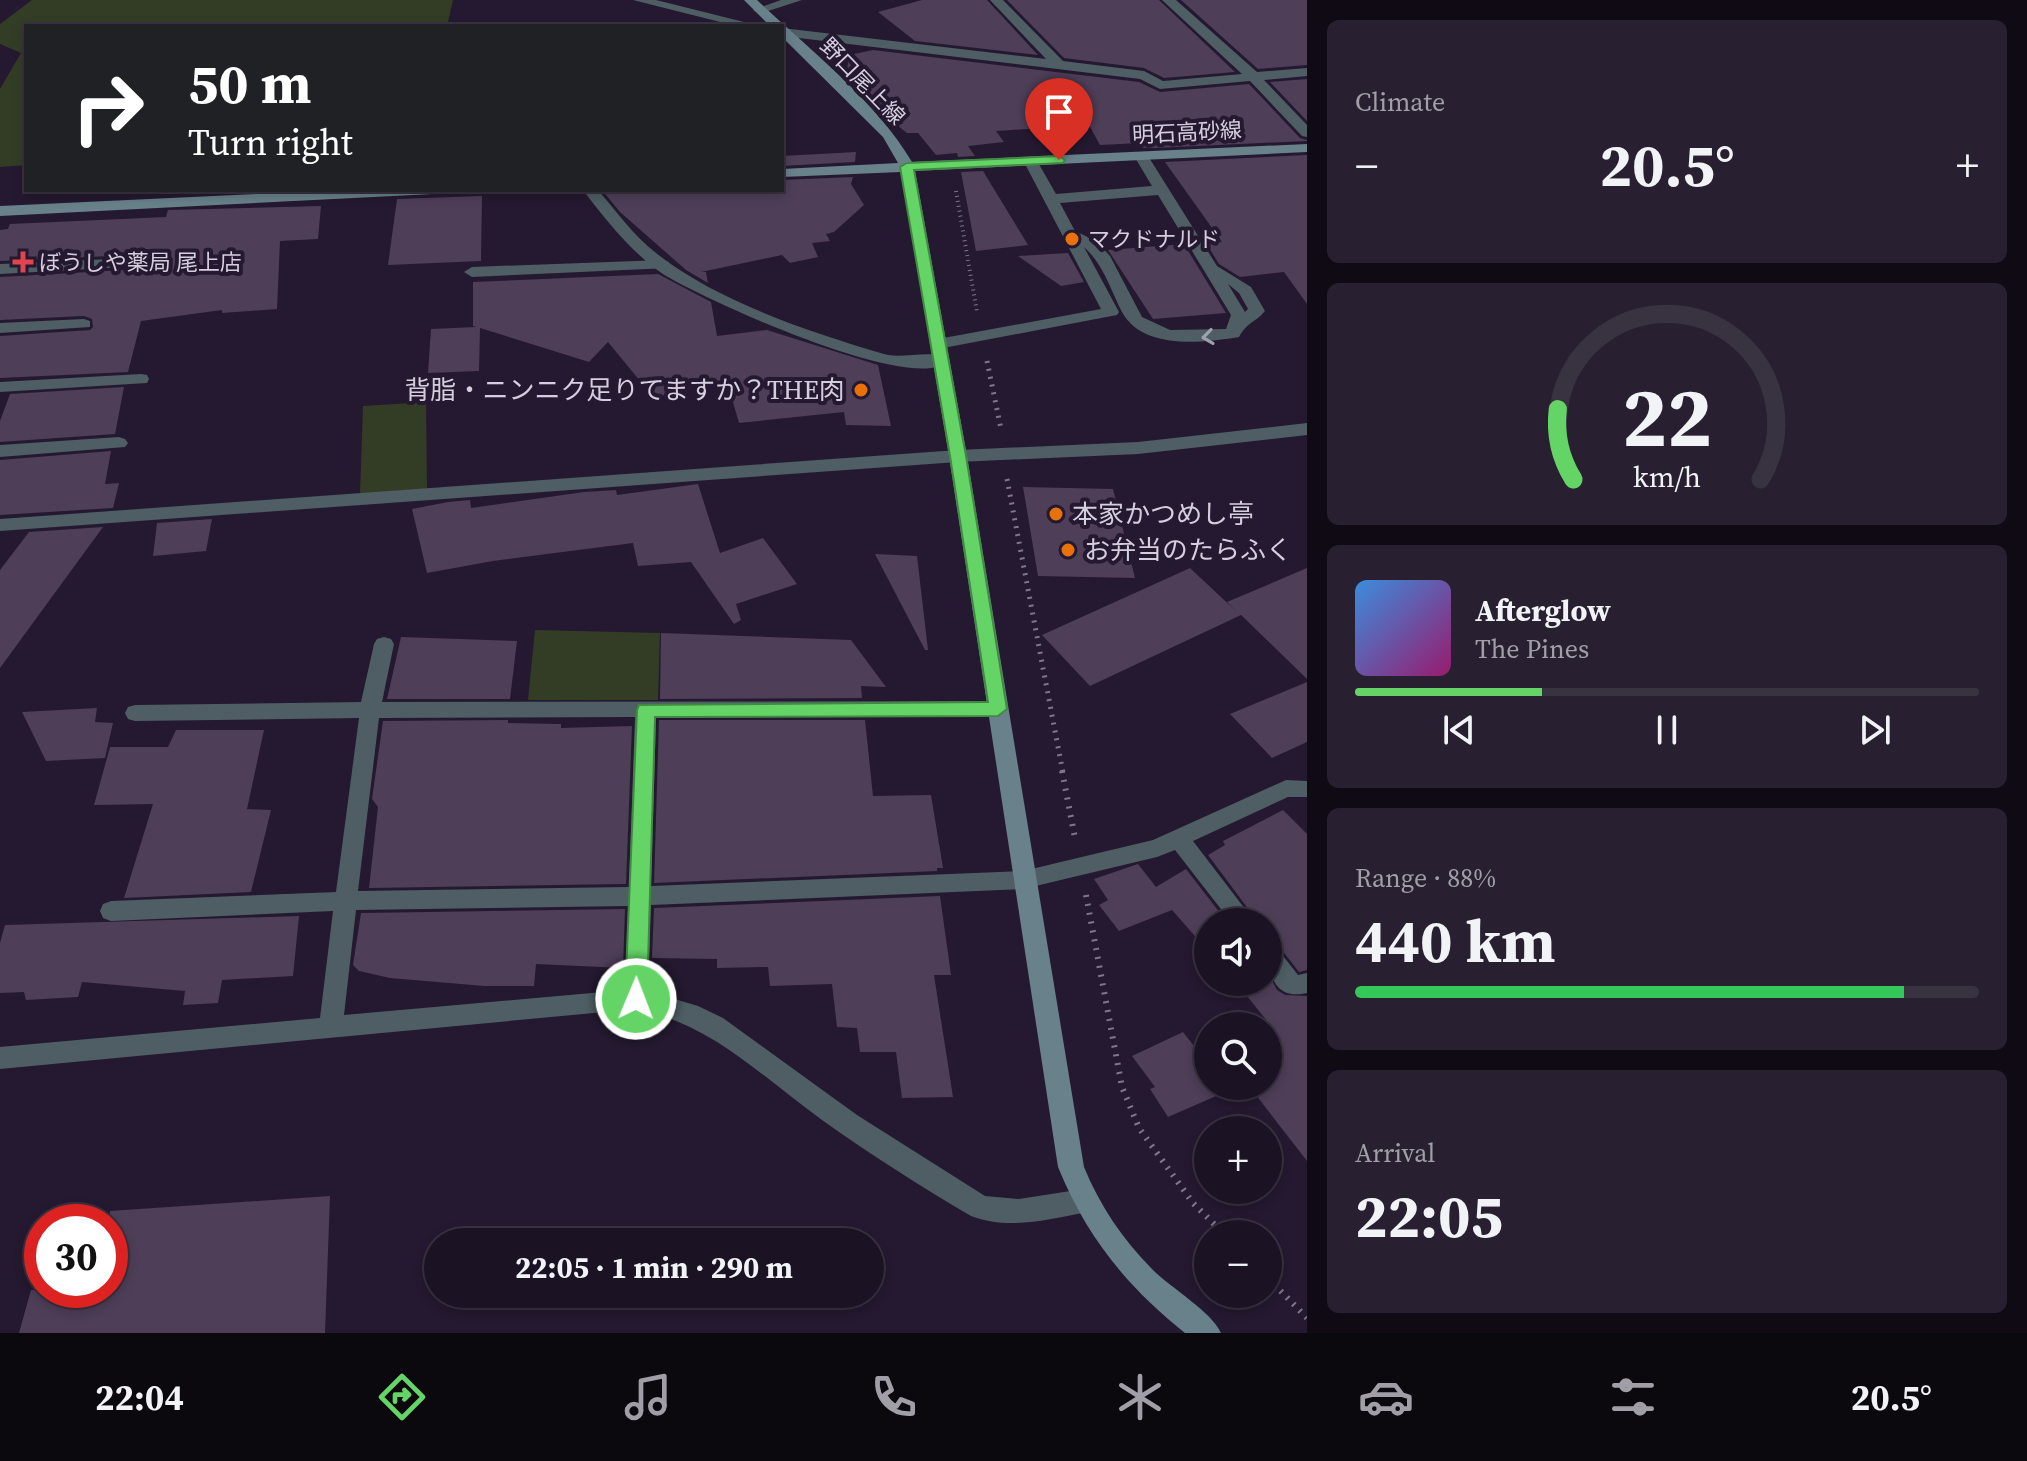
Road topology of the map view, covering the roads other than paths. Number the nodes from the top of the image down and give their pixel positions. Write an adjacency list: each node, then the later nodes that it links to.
1 (639, 0): 6 (street)
2 (796, 0): 5 (street)
3 (996, 0): 10 (street)
4 (1168, 0): 12 (street)
5 (754, 5): 7 (main road, 野口尾上線)
6 (744, 24)
7 (775, 24)
8 (784, 30): 10 (street)
9 (784, 32): 17 (main road, 野口尾上線)
10 (1060, 66): 12 (street)
11 (1307, 72): 12 (street)
12 (1254, 77): 13 (street)
13 (1307, 133)
14 (1307, 148): 15 (main road, 明石高砂線)
15 (1141, 156): 16 (main road, 明石高砂線); 19 (street)
16 (1031, 162): 17 (main road, 明石高砂線); 22 (street)
17 (907, 167): 18 (main road, 明石高砂線); 33 (main road)
18 (784, 173)
19 (1163, 190): 22 (street); 24 (street, one-way to 24)
20 (392, 192): 23 (main road)
21 (592, 192): 25 (street)
22 (1052, 199): 24 (street)
23 (0, 211)
24 (1070, 234): 33 (street)
25 (647, 254): 26 (street); 28 (street)
26 (490, 260)
27 (155, 262): 29 (street)
28 (663, 265): 30 (street); 33 (street)
29 (0, 269)
30 (472, 272)
31 (84, 324): 32 (street)
32 (0, 328)
33 (939, 353): 39 (main road)
34 (141, 379): 35 (street)
35 (0, 387)
36 (1307, 429): 39 (street)
37 (119, 443): 38 (street)
38 (0, 451)
39 (958, 456): 40 (street); 42 (main road)
40 (0, 525)
41 (384, 644): 43 (street)
42 (998, 709): 44 (street); 48 (main road)
43 (370, 710): 44 (street); 45 (street); 50 (street)
44 (646, 710): 49 (street)
45 (135, 713)
46 (1307, 789): 47 (street)
47 (1179, 839): 48 (street); 51 (street)
48 (1023, 880): 49 (street); 58 (main road)
49 (637, 896): 50 (street); 55 (street)
50 (345, 901): 52 (street); 56 (street)
51 (1233, 908)
52 (111, 911)
53 (1282, 972): 54 (street)
54 (1307, 983)
55 (636, 999): 56 (street); 58 (street)
56 (330, 1029): 57 (street)
57 (0, 1058)
58 (1083, 1201): 59 (main road)
59 (1207, 1333)

